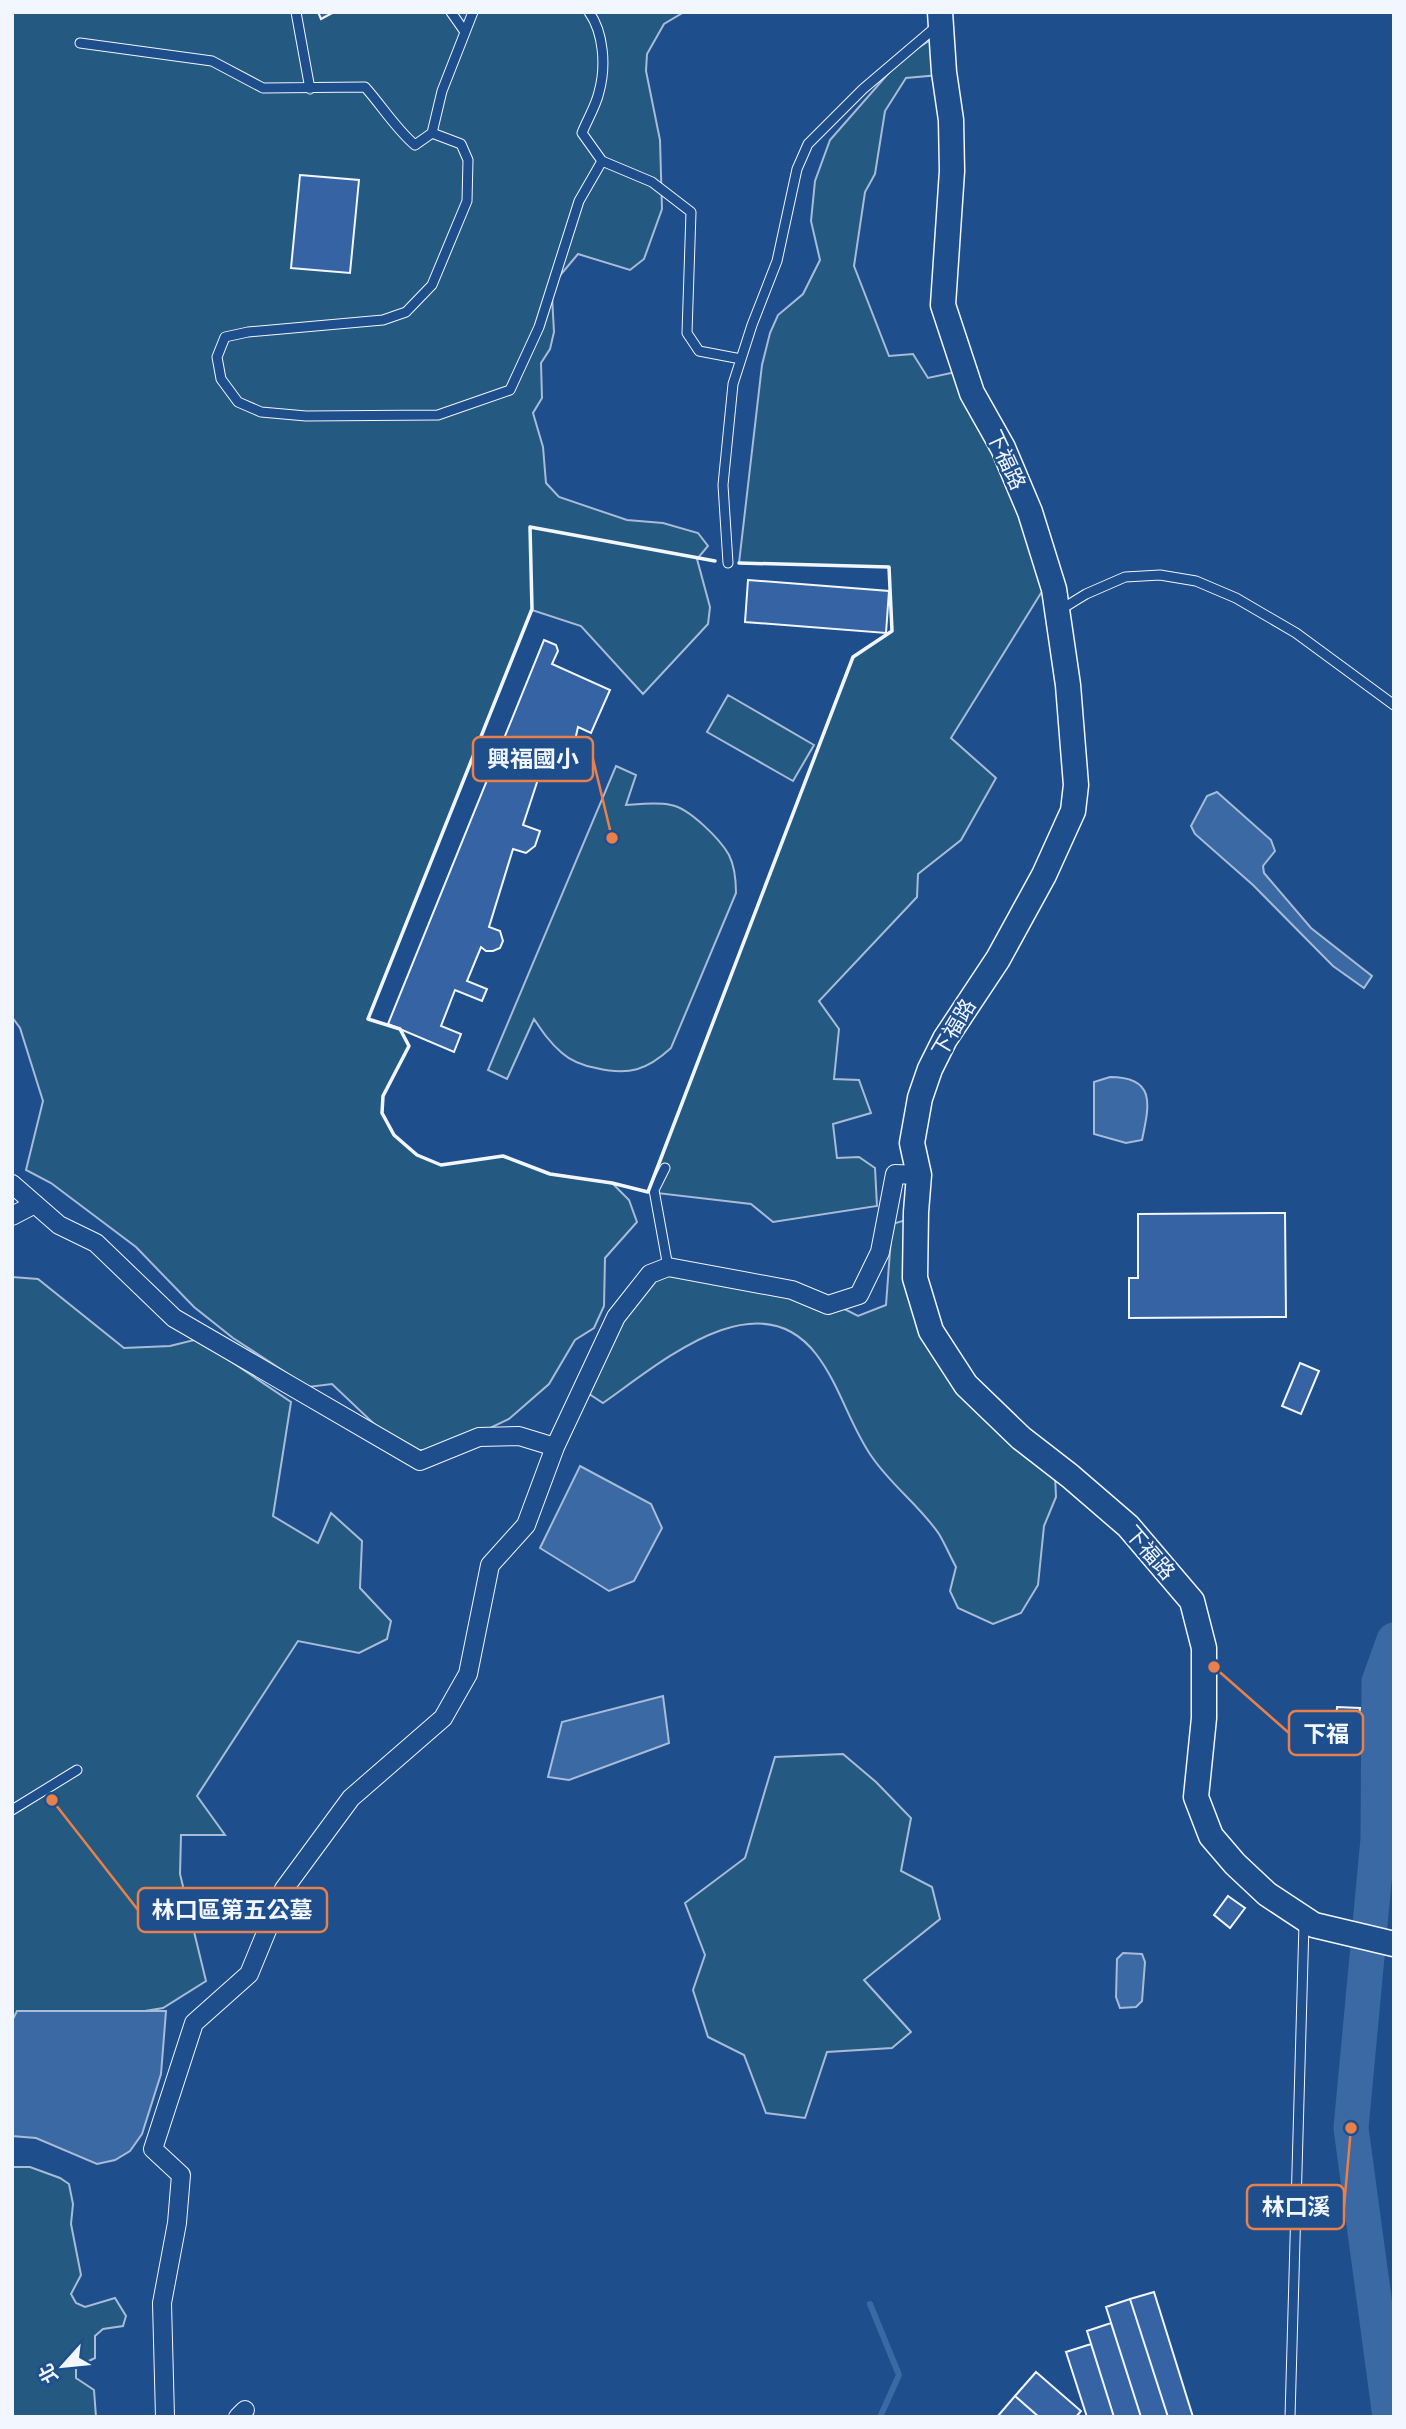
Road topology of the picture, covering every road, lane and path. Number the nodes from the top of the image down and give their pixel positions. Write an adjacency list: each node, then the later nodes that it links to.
1 (296, 12): 8 (lane)
2 (451, 12): 6 (lane)
3 (473, 12): 6 (lane)
4 (589, 12): 10 (lane)
5 (940, 17): 11 (lane); 13 (main road, 下福路)
6 (465, 32): 9 (lane)
7 (80, 43): 8 (lane)
8 (310, 89): 9 (lane)
9 (432, 133): 10 (lane)
10 (602, 161): 11 (lane)
11 (741, 359): 12 (lane)
12 (728, 563)
13 (1059, 611): 14 (lane); 16 (main road, 下福路)
14 (1394, 705)
15 (665, 1168): 20 (lane)
16 (919, 1175): 20 (street); 24 (main road, 下福路)
17 (12, 1184): 18 (street)
18 (35, 1204): 19 (street); 21 (street)
19 (12, 1216)
20 (668, 1267): 21 (street)
21 (555, 1447): 26 (street)
22 (77, 1770): 23 (lane)
23 (12, 1810)
24 (1309, 1922): 25 (main road); 27 (lane)
25 (1394, 1944)
26 (164, 2417)
27 (1290, 2417)

